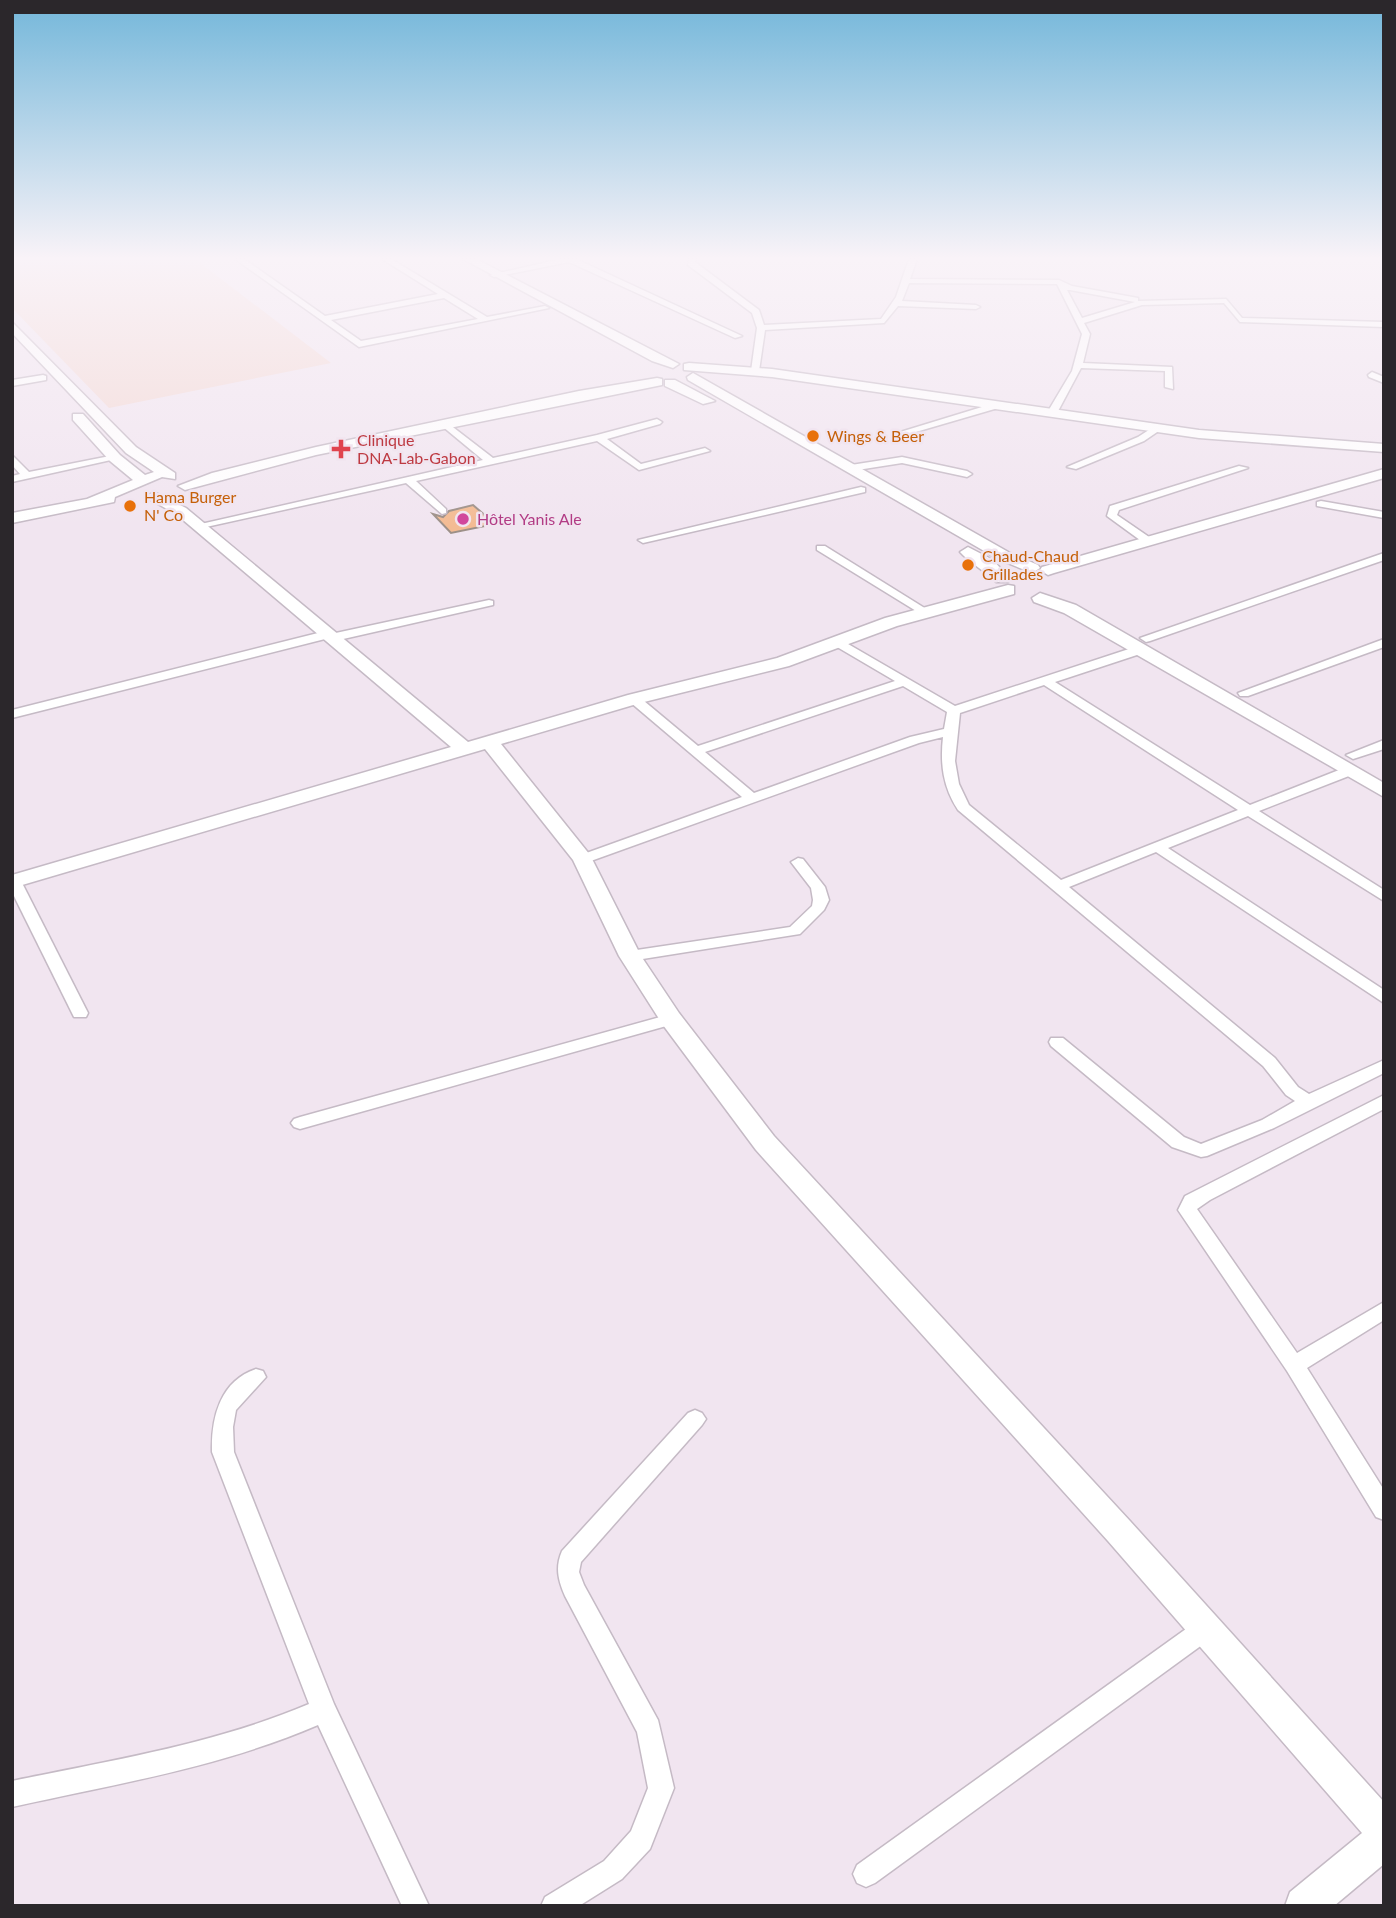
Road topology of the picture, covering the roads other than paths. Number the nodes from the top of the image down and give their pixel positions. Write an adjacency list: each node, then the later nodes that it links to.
1 (16, 349): 13 (street)
2 (34, 349): 40 (street)
3 (609, 349): 9 (street)
4 (637, 349): 7 (street)
5 (758, 349): 10 (street)
6 (1082, 349): 8 (street)
7 (673, 364): 9 (street); 11 (street)
8 (1078, 365): 18 (street); 20 (street)
9 (644, 371): 15 (street); 17 (street)
10 (755, 371): 11 (street); 19 (street)
11 (691, 372): 15 (street); 32 (street)
12 (1372, 375): 14 (street)
13 (43, 378): 16 (street); 29 (street)
14 (1384, 380)
15 (663, 382): 17 (street); 42 (main road)
16 (12, 383)
17 (614, 387): 22 (street)
18 (1170, 387)
19 (995, 406): 20 (street); 24 (street)
20 (1052, 413): 23 (street)
21 (657, 422): 25 (street)
22 (446, 424): 30 (street); 40 (street)
23 (1158, 428): 26 (street); 31 (street)
24 (902, 433)
25 (599, 438): 27 (street); 30 (street)
26 (1384, 448)
27 (705, 451)
28 (12, 457): 36 (street)
29 (114, 458): 36 (street); 39 (street)
30 (491, 462): 38 (street)
31 (1072, 467)
32 (850, 468): 35 (street); 55 (street)
33 (1243, 468): 52 (street)
34 (1384, 472): 52 (street)
35 (967, 474)
36 (27, 476): 37 (street)
37 (12, 479)
38 (409, 480): 47 (street); 50 (street)
39 (139, 482): 40 (street); 43 (street); 44 (street)
40 (178, 482): 43 (street); 46 (street)
41 (1384, 484): 45 (street)
42 (861, 490): 51 (street); 56 (main road)
43 (150, 496): 44 (street); 46 (street)
44 (93, 501): 49 (main road)
45 (1321, 503): 48 (street); 57 (street)
46 (181, 511): 50 (street)
47 (442, 511)
48 (1384, 515)
49 (12, 518)
50 (197, 526): 61 (street)
51 (643, 540)
52 (1147, 541): 55 (street)
53 (821, 548): 60 (street)
54 (1384, 556): 64 (street)
55 (1040, 569): 56 (street); 57 (street)
56 (1005, 584): 58 (street); 60 (street)
57 (1067, 585): 58 (street); 64 (street)
58 (1040, 598): 64 (street)
59 (489, 603): 61 (street)
60 (925, 612): 62 (street)
61 (328, 637): 70 (street); 74 (street)
62 (836, 641): 66 (street); 68 (street)
63 (1384, 643): 67 (street)
64 (1143, 644): 65 (street); 67 (street); 76 (street)
65 (1044, 680): 69 (street); 80 (street)
66 (904, 682): 69 (street); 75 (street)
67 (1244, 693): 76 (street)
68 (634, 699): 72 (street); 75 (street)
69 (954, 711): 71 (street)
70 (12, 715)
71 (949, 732): 79 (street); 85 (street)
72 (489, 741): 74 (street); 82 (street)
73 (1384, 744): 76 (street)
74 (464, 748): 84 (street)
75 (696, 751): 79 (street)
76 (1351, 763): 77 (street); 78 (street); 80 (street)
77 (1384, 773)
78 (1384, 791)
79 (753, 799): 82 (street)
80 (1251, 812): 81 (street); 86 (street)
81 (1159, 848): 85 (street); 88 (street)
82 (583, 859): 87 (street)
83 (798, 862): 87 (street)
84 (13, 881): 89 (street)
85 (1056, 887): 94 (street)
86 (1384, 897)
87 (630, 956): 90 (street)
88 (1384, 998)
89 (80, 1013)
90 (671, 1019): 95 (street); 101 (street)
91 (1057, 1042): 94 (street)
92 (1384, 1066): 94 (street)
93 (1384, 1101): 97 (street)
94 (1308, 1102)
95 (300, 1122)
96 (1384, 1310): 97 (street)
97 (1294, 1365): 100 (street)
98 (256, 1377): 102 (street)
99 (695, 1419): 108 (street)
100 (1384, 1510)
101 (1205, 1629): 104 (street); 106 (street)
102 (324, 1710): 103 (street); 107 (street)
103 (12, 1794)
104 (1384, 1830)
105 (1384, 1839): 109 (street)
106 (866, 1874)
107 (416, 1906)
108 (554, 1906)
109 (1304, 1906)

